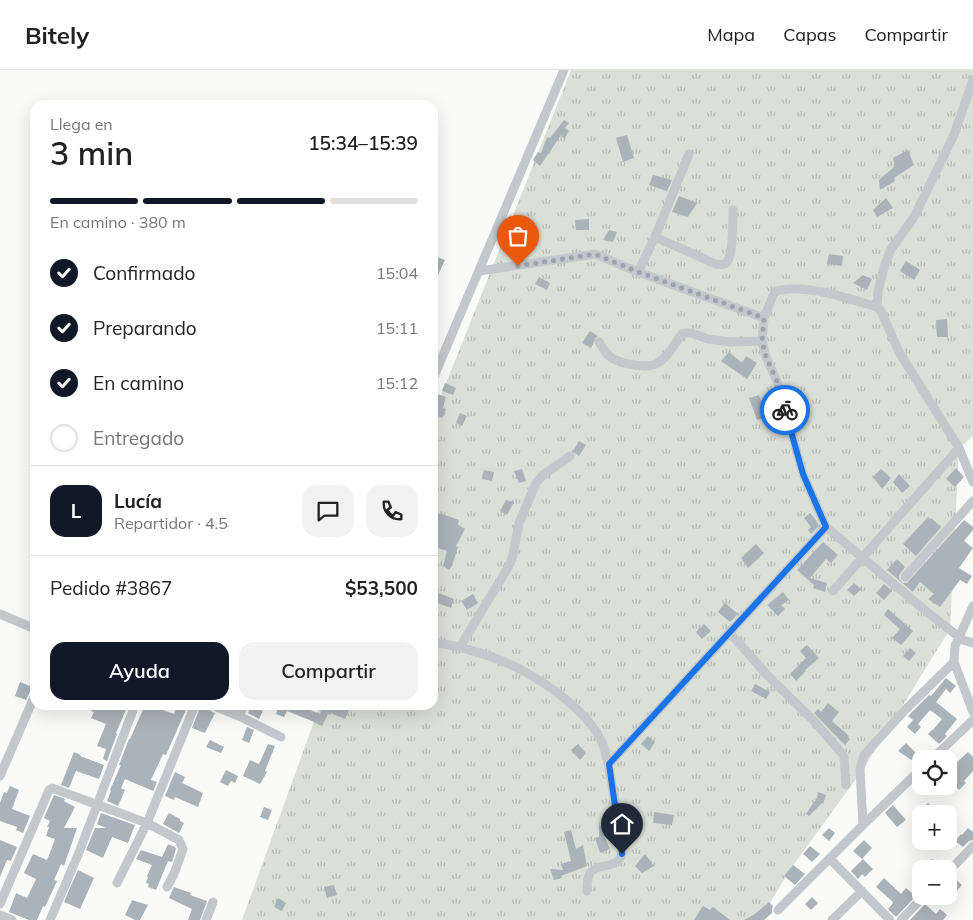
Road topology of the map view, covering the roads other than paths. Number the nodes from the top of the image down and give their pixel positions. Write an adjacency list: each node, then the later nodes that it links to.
1 (564, 70): 6 (street)
2 (973, 80): 8 (street)
3 (689, 154): 5 (street)
4 (733, 210): 5 (street)
5 (655, 237): 7 (street)
6 (479, 271): 7 (street); 12 (street)
7 (638, 272): 9 (street)
8 (877, 307): 9 (street); 13 (street)
9 (764, 318): 10 (street)
10 (762, 341): 11 (street); 17 (street)
11 (599, 342)
12 (438, 367)
13 (959, 448): 15 (street); 18 (street)
14 (570, 456): 28 (street)
15 (973, 482)
16 (973, 501): 19 (street)
17 (826, 527): 18 (street); 24 (street)
18 (862, 558): 20 (street); 25 (street)
19 (905, 577)
20 (833, 590)
21 (973, 606): 25 (street)
22 (0, 614): 23 (street)
23 (30, 627)
24 (730, 633): 40 (street); 43 (street)
25 (959, 636): 27 (street); 29 (street)
26 (438, 643): 28 (street)
27 (973, 643)
28 (460, 647): 40 (street)
29 (954, 662): 35 (street); 46 (street)
30 (30, 707): 41 (street)
31 (133, 710): 44 (street)
32 (192, 710): 45 (street)
33 (224, 710): 36 (street)
34 (242, 710): 36 (street)
35 (973, 712)
36 (239, 716): 38 (street)
37 (973, 720): 39 (street)
38 (281, 737)
39 (941, 750)
40 (609, 764): 52 (street)
41 (0, 776)
42 (912, 778): 46 (street)
43 (846, 785)
44 (97, 806): 45 (street); 55 (street); 60 (street)
45 (147, 823): 50 (street); 51 (street)
46 (863, 825): 48 (street)
47 (973, 846): 49 (street)
48 (830, 859): 53 (street); 57 (street)
49 (957, 863)
50 (117, 884)
51 (167, 887)
52 (587, 891)
53 (862, 891): 62 (street); 63 (street)
54 (213, 902): 61 (street)
55 (0, 904)
56 (915, 905): 64 (street)
57 (778, 910)
58 (0, 915): 59 (street)
59 (12, 920)
60 (50, 920)
61 (206, 920)
62 (832, 920)
63 (890, 920)
64 (901, 920)

